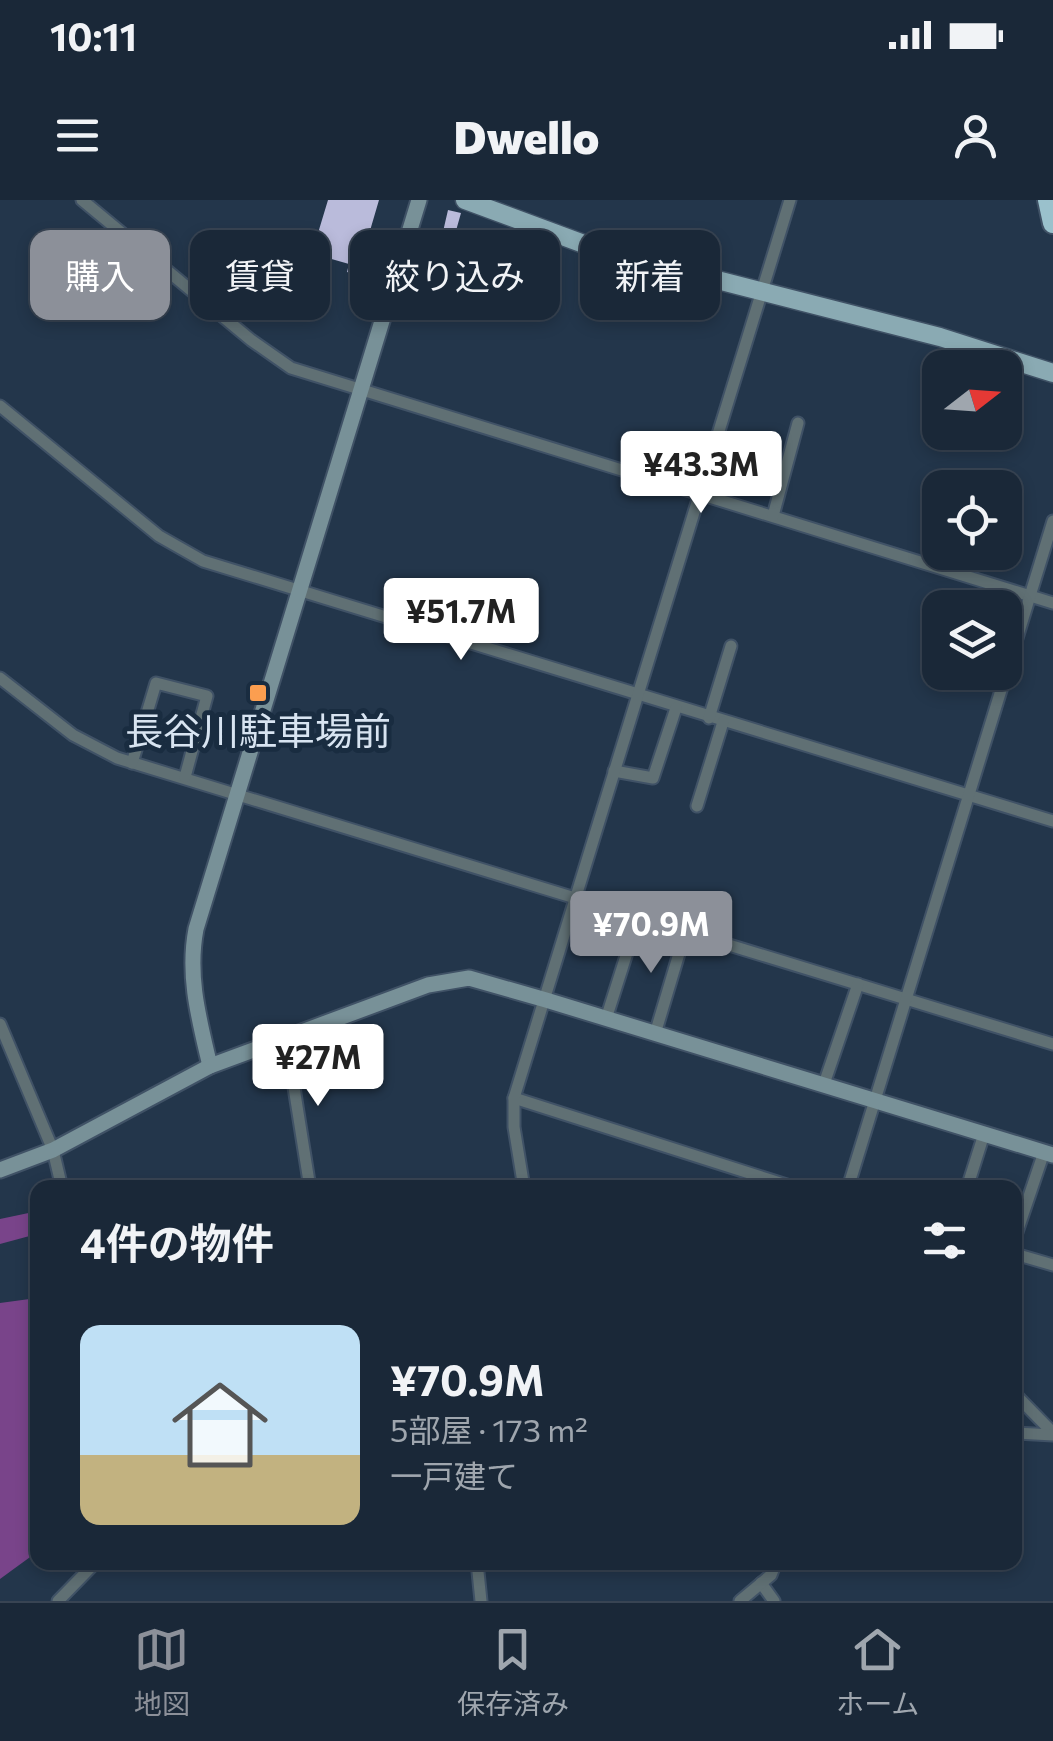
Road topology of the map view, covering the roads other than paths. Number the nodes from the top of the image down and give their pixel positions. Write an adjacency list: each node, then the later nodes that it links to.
1 (82, 200): 9 (street)
2 (419, 200): 9 (street)
3 (466, 200): 7 (main road)
4 (790, 200): 7 (street)
5 (1048, 200): 6 (highway)
6 (1053, 223)
7 (763, 290): 8 (main road); 12 (street)
8 (1053, 373)
9 (361, 390): 12 (street); 15 (street)
10 (0, 406): 15 (street)
11 (798, 423): 13 (street)
12 (701, 494): 13 (street); 20 (street)
13 (773, 516): 16 (street)
14 (1053, 521): 16 (street)
15 (298, 592): 20 (street); 27 (street)
16 (1030, 597): 17 (street); 28 (street)
17 (1053, 603)
18 (731, 646): 22 (street)
19 (0, 678): 24 (street)
20 (636, 696): 21 (street); 25 (street)
21 (676, 708): 22 (street); 25 (street)
22 (709, 718): 23 (street)
23 (723, 722): 28 (street); 29 (street)
24 (132, 763): 26 (street); 26 (street)
25 (614, 771): 31 (street)
26 (185, 777): 27 (street)
27 (236, 794): 31 (street); 42 (street)
28 (969, 796): 30 (street); 35 (street)
29 (696, 806)
30 (1053, 822)
31 (577, 896): 32 (street); 36 (street)
32 (638, 915): 33 (street); 37 (street)
33 (686, 930): 34 (street); 39 (street)
34 (858, 984): 35 (street); 43 (street)
35 (906, 998): 41 (street); 45 (street)
36 (546, 1000): 37 (street); 40 (street); 44 (street)
37 (606, 1019): 39 (street)
38 (0, 1024): 47 (street)
39 (656, 1034): 43 (street)
40 (286, 1037): 42 (street); 51 (street)
41 (1053, 1044)
42 (210, 1066): 47 (street)
43 (824, 1084): 45 (street)
44 (514, 1098): 52 (street); 53 (street)
45 (873, 1099): 46 (street); 54 (street)
46 (984, 1134): 48 (street); 55 (street)
47 (53, 1150): 49 (street); 50 (street)
48 (1049, 1154): 56 (street)
49 (0, 1170)
50 (60, 1180)
51 (309, 1180)
52 (523, 1180)
53 (771, 1180)
54 (850, 1180)
55 (969, 1180)
56 (1022, 1221)
57 (1022, 1256): 58 (street)
58 (1053, 1266)
59 (1022, 1401): 61 (street)
60 (1022, 1432): 61 (street)
61 (1053, 1434)
62 (88, 1570): 66 (street)
63 (478, 1570): 67 (street)
64 (773, 1570): 65 (street)
65 (761, 1584): 68 (street); 69 (street)
66 (58, 1601)
67 (481, 1601)
68 (740, 1601)
69 (774, 1601)

